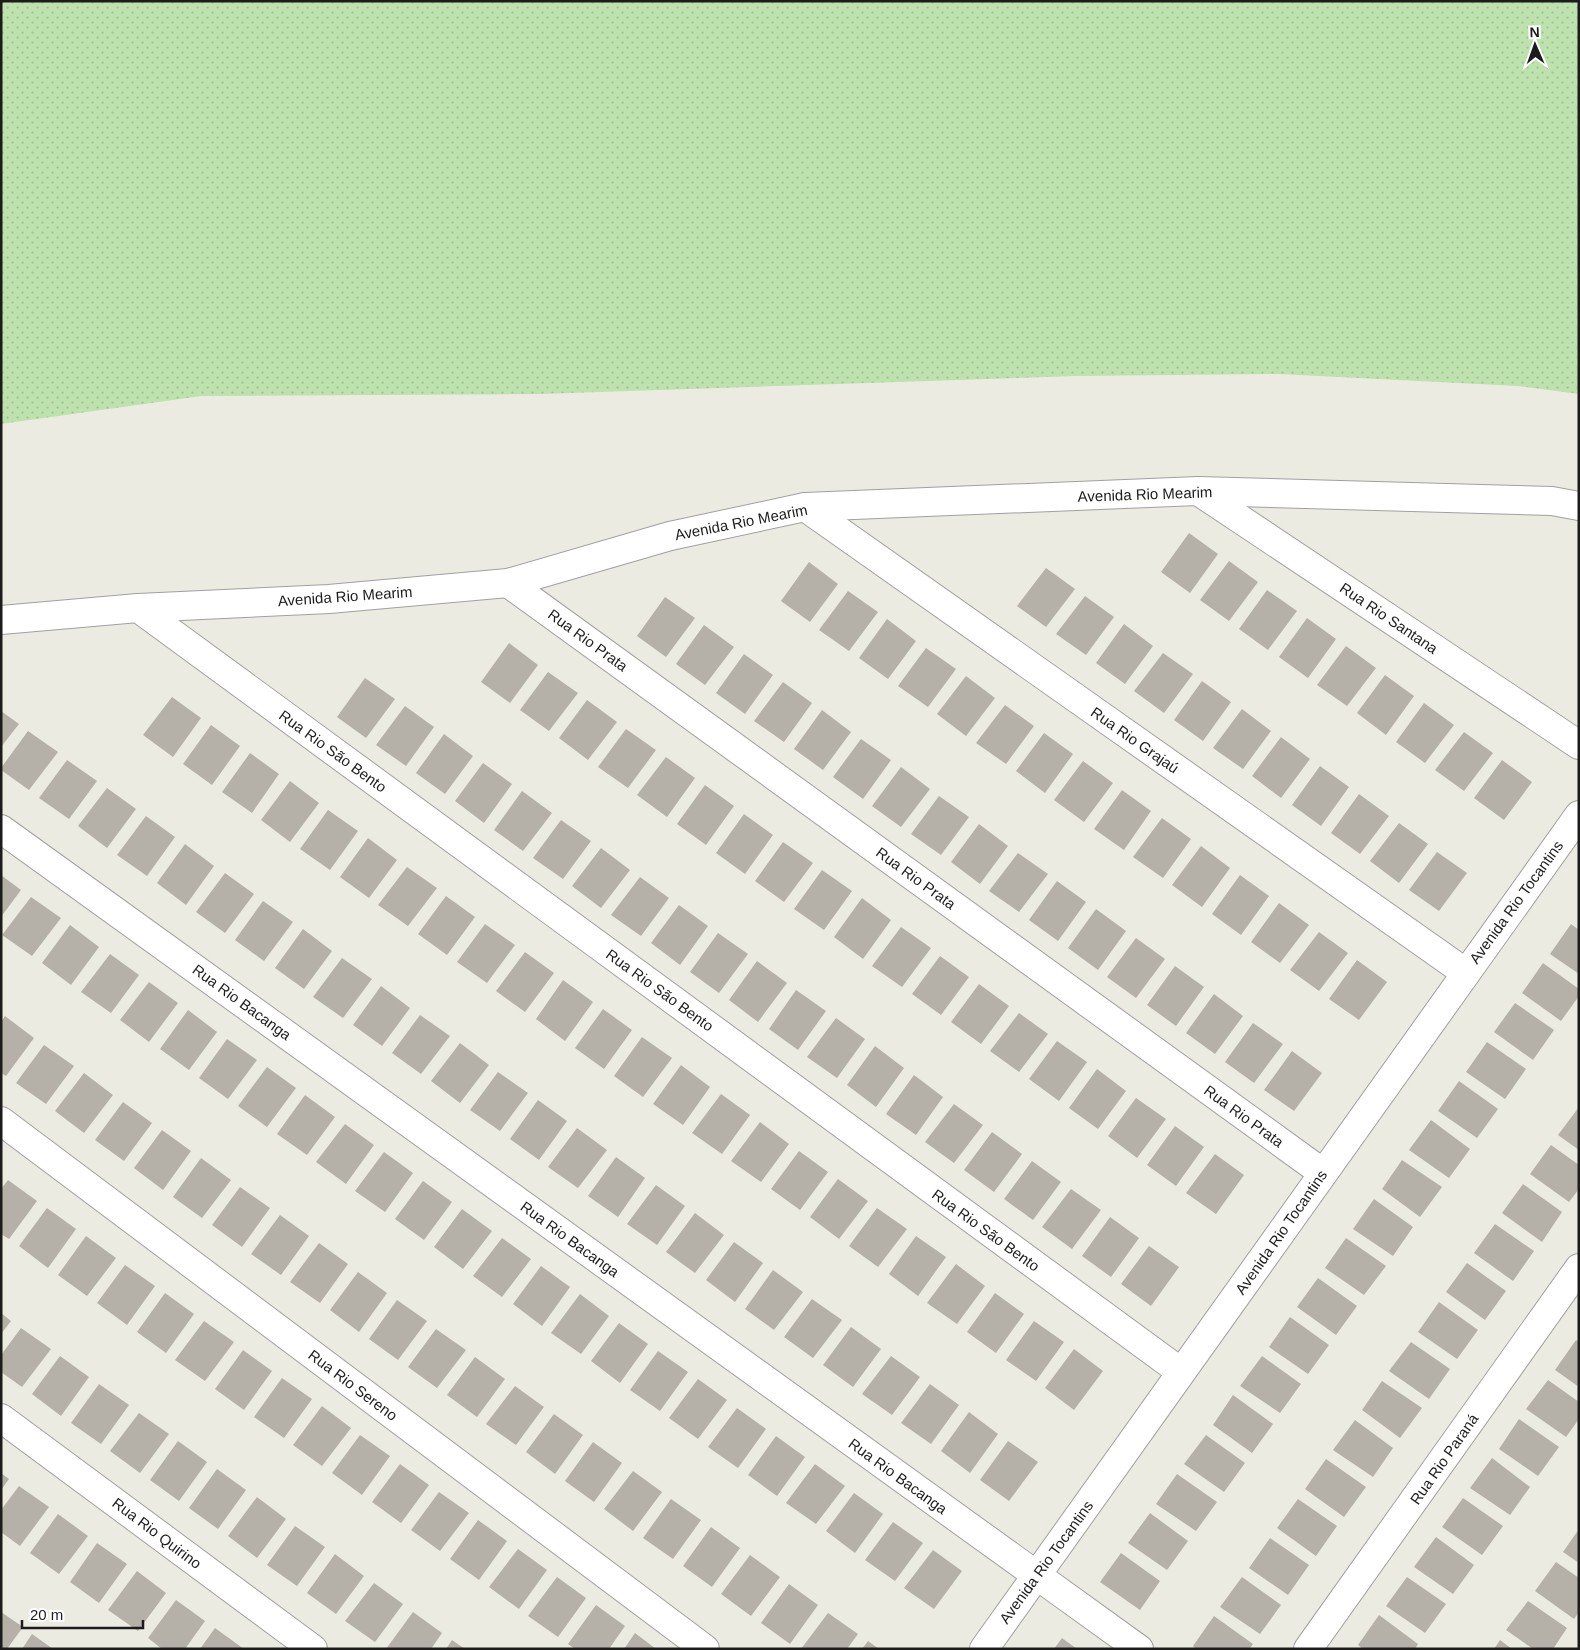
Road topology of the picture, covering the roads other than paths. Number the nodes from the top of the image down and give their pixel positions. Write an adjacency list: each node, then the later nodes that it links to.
1 (1198, 491): 2 (street, Avenida Rio Mearim); 3 (street, Avenida Rio Mearim); 7 (street, Rua Rio Santana)
2 (1579, 506)
3 (805, 507): 4 (street, Avenida Rio Mearim); 10 (street, Rua Rio Grajaú)
4 (508, 583): 5 (street, Avenida Rio Mearim); 12 (street, Rua Rio Prata)
5 (138, 608): 6 (street, Avenida Rio Mearim); 14 (street, Rua Rio São Bento)
6 (1, 620)
7 (1579, 745)
8 (1579, 815): 10 (street, Avenida Rio Tocantins)
9 (1, 829): 16 (street, Rua Rio Bacanga)
10 (1466, 973): 12 (street, Avenida Rio Tocantins)
11 (1, 1121): 18 (street, Rua Rio Sereno)
12 (1323, 1173): 14 (street, Avenida Rio Tocantins)
13 (1579, 1268): 21 (street, Rua Rio Paraná)
14 (1181, 1372): 16 (street, Avenida Rio Tocantins)
15 (1, 1418): 17 (street, Rua Rio Quirino)
16 (1036, 1575): 19 (street, Avenida Rio Tocantins); 20 (street, Rua Rio Bacanga)
17 (313, 1649)
18 (705, 1649)
19 (984, 1649)
20 (1139, 1649)
21 (1308, 1649)

